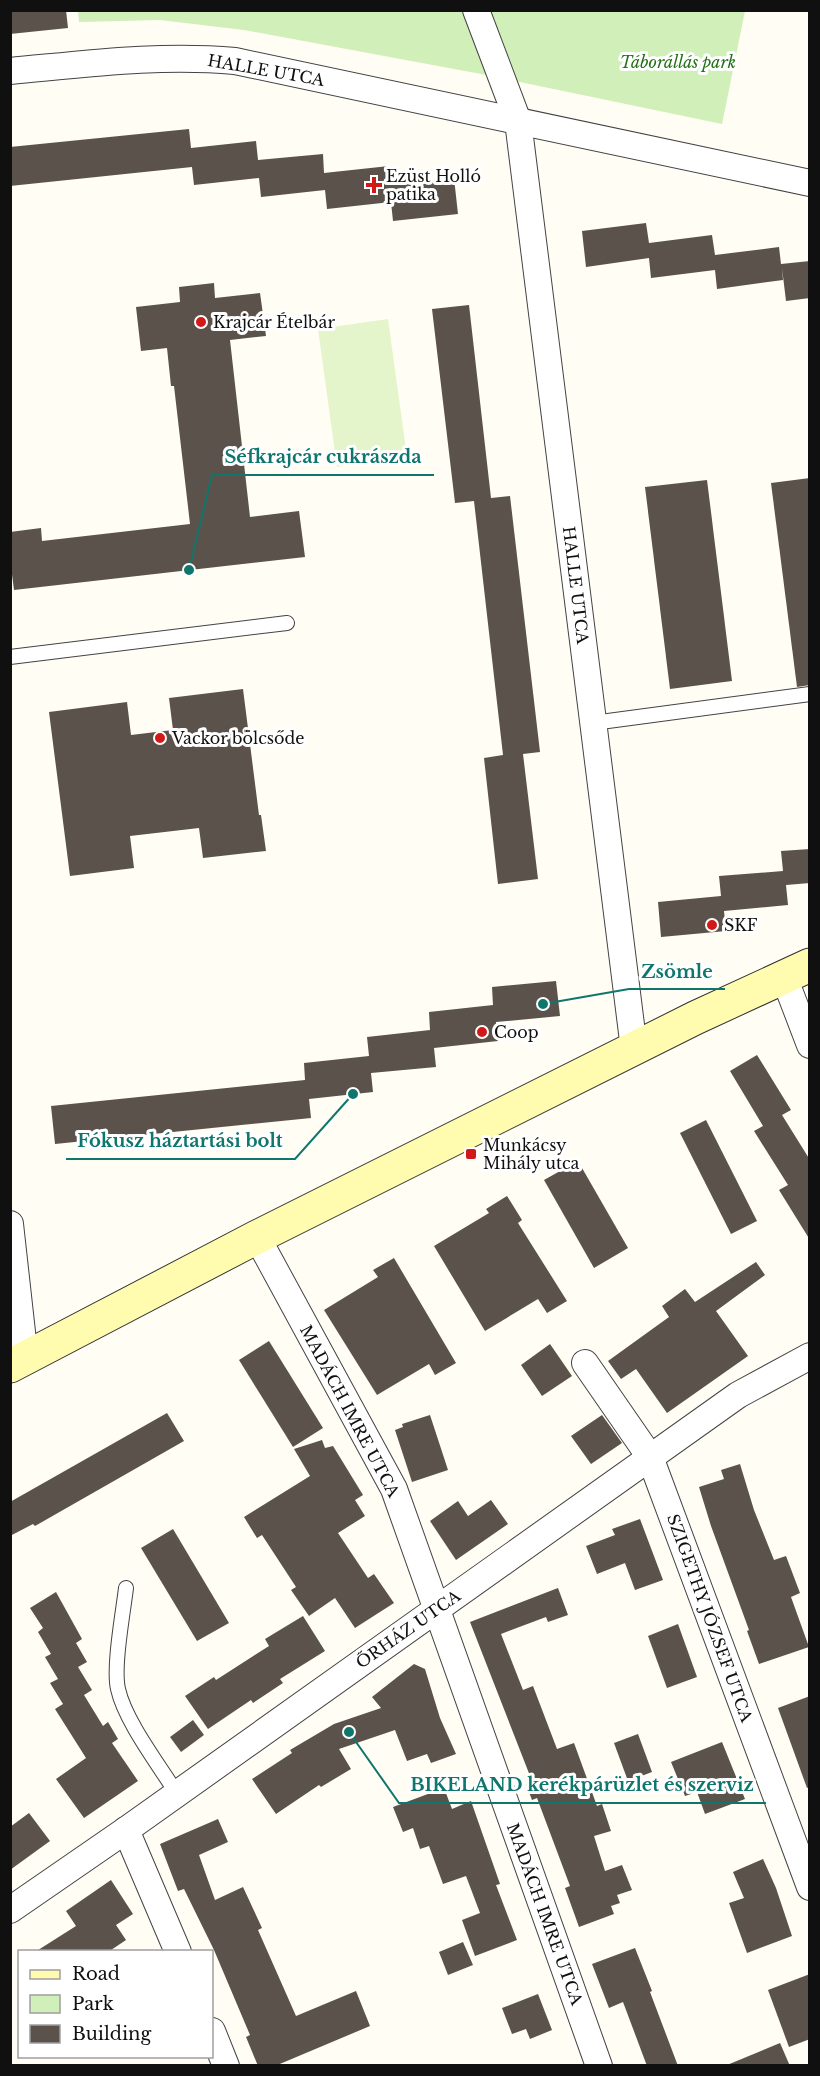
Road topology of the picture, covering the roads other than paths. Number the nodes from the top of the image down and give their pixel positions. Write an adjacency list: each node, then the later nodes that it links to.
1 (476, 10): 3 (street, HALLE UTCA)
2 (10, 71): 3 (street, HALLE UTCA)
3 (518, 121): 4 (street, HALLE UTCA); 8 (street, HALLE UTCA)
4 (810, 183)
5 (287, 623): 6 (lane)
6 (10, 657)
7 (810, 693): 8 (lane)
8 (593, 723): 11 (street, HALLE UTCA)
9 (797, 971): 10 (street); 11 (street)
10 (810, 1045)
11 (634, 1049): 13 (street)
12 (10, 1224): 15 (street)
13 (257, 1237): 15 (street); 19 (street, MADÁCH IMRE UTCA)
14 (810, 1356): 17 (street, ŐRHÁZ UTCA)
15 (18, 1363)
16 (585, 1363): 17 (street, SZIGETHY JÓZSEF UTCA)
17 (650, 1457): 19 (street, ŐRHÁZ UTCA); 22 (street, SZIGETHY JÓZSEF UTCA)
18 (126, 1588): 20 (lane)
19 (436, 1608): 20 (street, ŐRHÁZ UTCA); 27 (street, MADÁCH IMRE UTCA)
20 (177, 1794): 21 (street, ŐRHÁZ UTCA)
21 (126, 1830): 23 (street, ŐRHÁZ UTCA); 24 (street)
22 (810, 1887)
23 (10, 1910)
24 (177, 1950)
25 (213, 2034): 26 (street)
26 (226, 2066)
27 (599, 2066)

